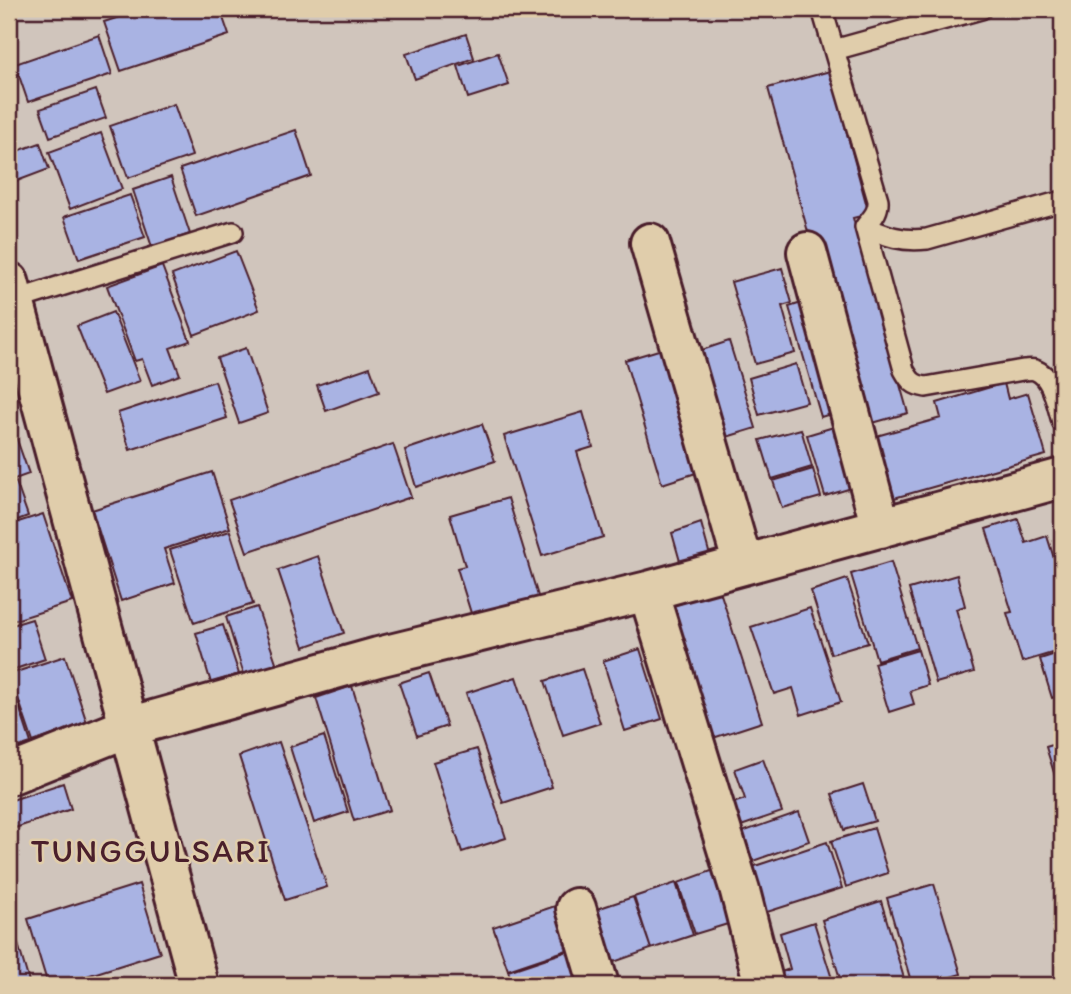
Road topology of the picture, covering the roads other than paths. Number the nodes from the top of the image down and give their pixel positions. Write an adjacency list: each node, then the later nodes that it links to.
1 (822, 9): 3 (lane)
2 (981, 9): 3 (lane)
3 (834, 50): 5 (lane)
4 (1062, 201): 5 (lane)
5 (865, 227): 10 (lane)
6 (233, 232): 9 (lane)
7 (650, 243): 13 (street)
8 (807, 252): 12 (street)
9 (11, 291): 15 (street)
10 (1062, 421)
11 (1062, 478): 12 (street)
12 (881, 528): 13 (street)
13 (743, 565): 14 (street)
14 (648, 591): 15 (street); 20 (street)
15 (129, 727): 16 (street); 18 (street)
16 (9, 775)
17 (576, 908): 19 (street)
18 (199, 985)
19 (598, 985)
20 (764, 985)

